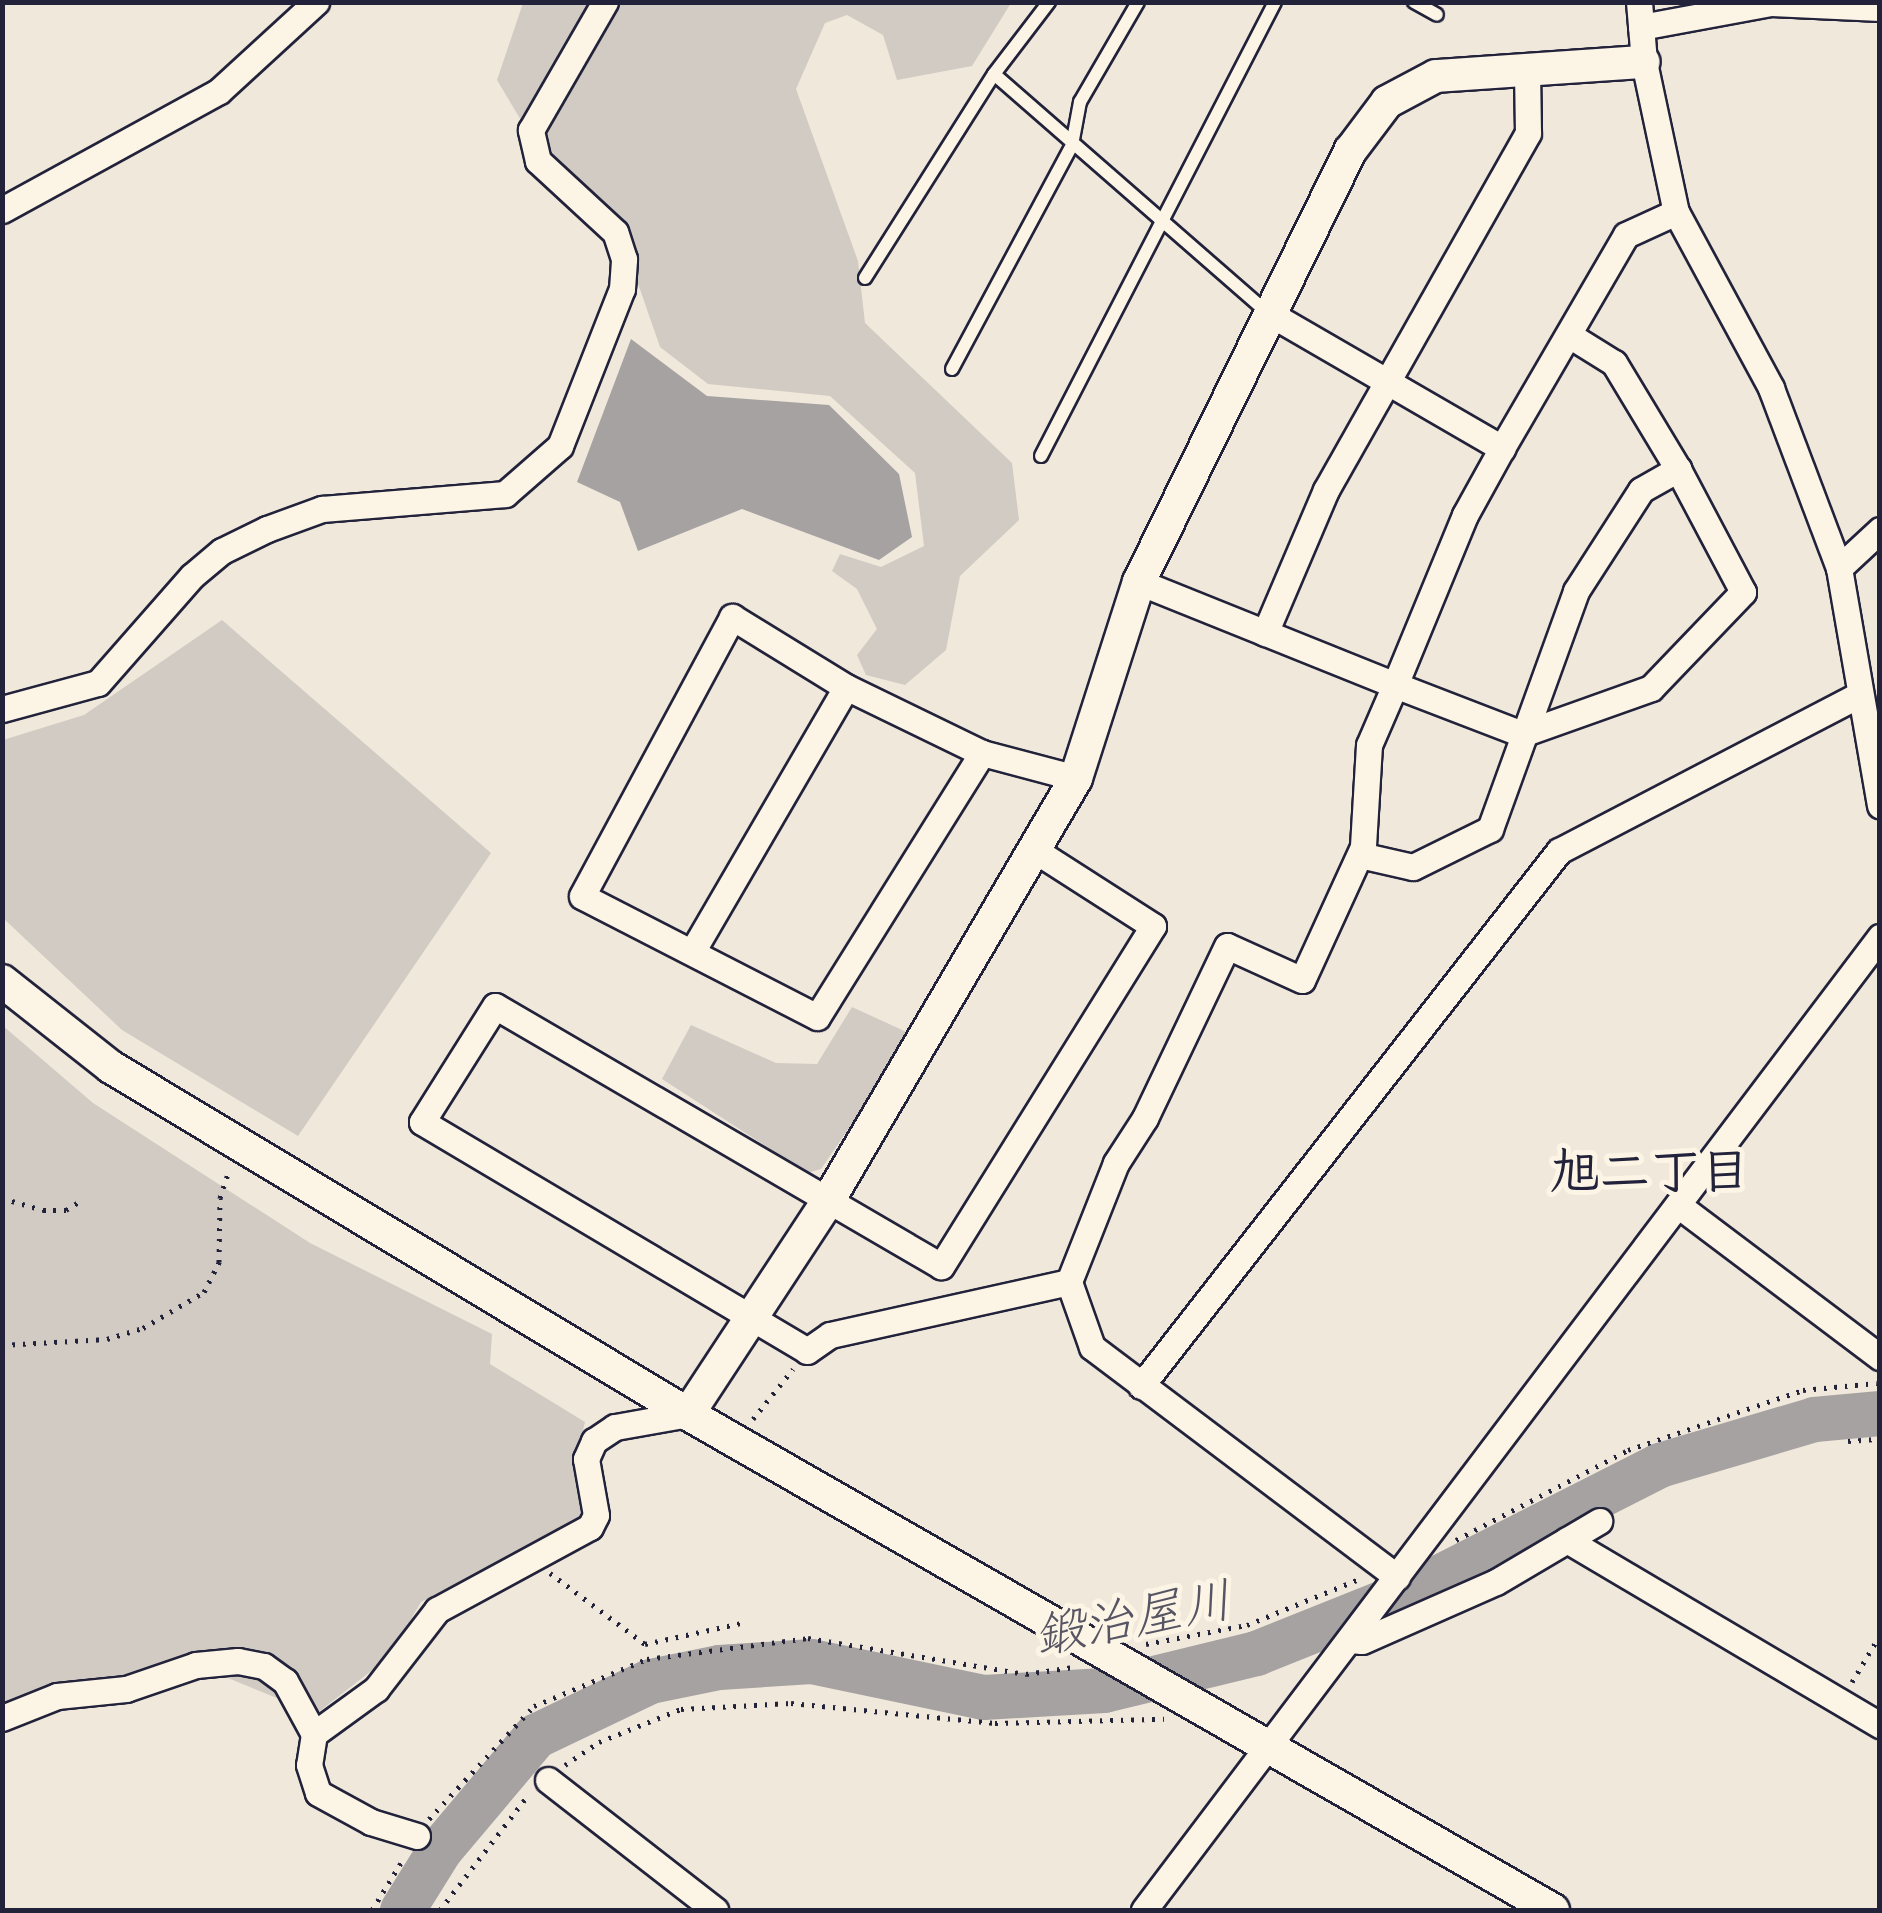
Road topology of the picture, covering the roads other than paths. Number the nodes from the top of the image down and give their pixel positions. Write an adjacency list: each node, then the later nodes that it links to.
1 (316, 2): 14 (street)
2 (605, 2): 32 (street)
3 (1050, 2): 12 (lane)
4 (1138, 2): 13 (lane)
5 (1275, 2): 16 (lane)
6 (1414, 2): 8 (lane)
7 (1880, 8): 9 (street)
8 (1437, 15)
9 (1640, 15): 10 (street)
10 (1644, 62): 11 (street); 15 (street)
11 (1528, 70): 18 (street); 21 (street)
12 (994, 74): 13 (lane); 17 (lane)
13 (1072, 145): 16 (lane); 20 (lane)
14 (2, 210)
15 (1676, 212): 19 (street); 26 (street)
16 (1157, 222): 18 (lane); 23 (lane)
17 (866, 278)
18 (1267, 312): 21 (street); 27 (street)
19 (1569, 334): 22 (street); 24 (street)
20 (952, 369)
21 (1385, 379): 22 (street); 28 (street)
22 (1502, 448): 29 (street)
23 (1041, 456)
24 (1678, 470): 33 (street); 33 (street)
25 (1880, 530): 26 (street)
26 (1838, 568): 31 (street)
27 (1139, 582): 28 (street); 35 (street)
28 (1266, 633): 29 (street)
29 (1396, 686): 33 (street); 38 (street)
30 (846, 687): 34 (street); 40 (street); 40 (street)
31 (1860, 694): 36 (street); 47 (street)
32 (2, 709)
33 (1522, 734): 38 (street)
34 (982, 753): 35 (street); 40 (street)
35 (1076, 778): 37 (street)
36 (1880, 805)
37 (1036, 851): 42 (street); 42 (street)
38 (1360, 855): 44 (street)
39 (1880, 936): 43 (street)
40 (692, 952)
41 (2, 981): 48 (street)
42 (828, 1201): 45 (street); 45 (street)
43 (1678, 1205): 46 (street); 51 (street)
44 (1069, 1282): 45 (street); 47 (street)
45 (755, 1318): 48 (street)
46 (1880, 1357)
47 (1141, 1386): 51 (street)
48 (688, 1414): 55 (street); 56 (street)
49 (1599, 1522): 50 (street)
50 (1566, 1540): 52 (street); 54 (street)
51 (1392, 1575): 52 (street)
52 (1354, 1634): 56 (street)
53 (2, 1718): 55 (street)
54 (1880, 1725)
55 (314, 1734): 58 (street)
56 (1269, 1743): 60 (street); 61 (street)
57 (548, 1780): 59 (street)
58 (417, 1836)
59 (715, 1910)
60 (1144, 1910)
61 (1552, 1910)

